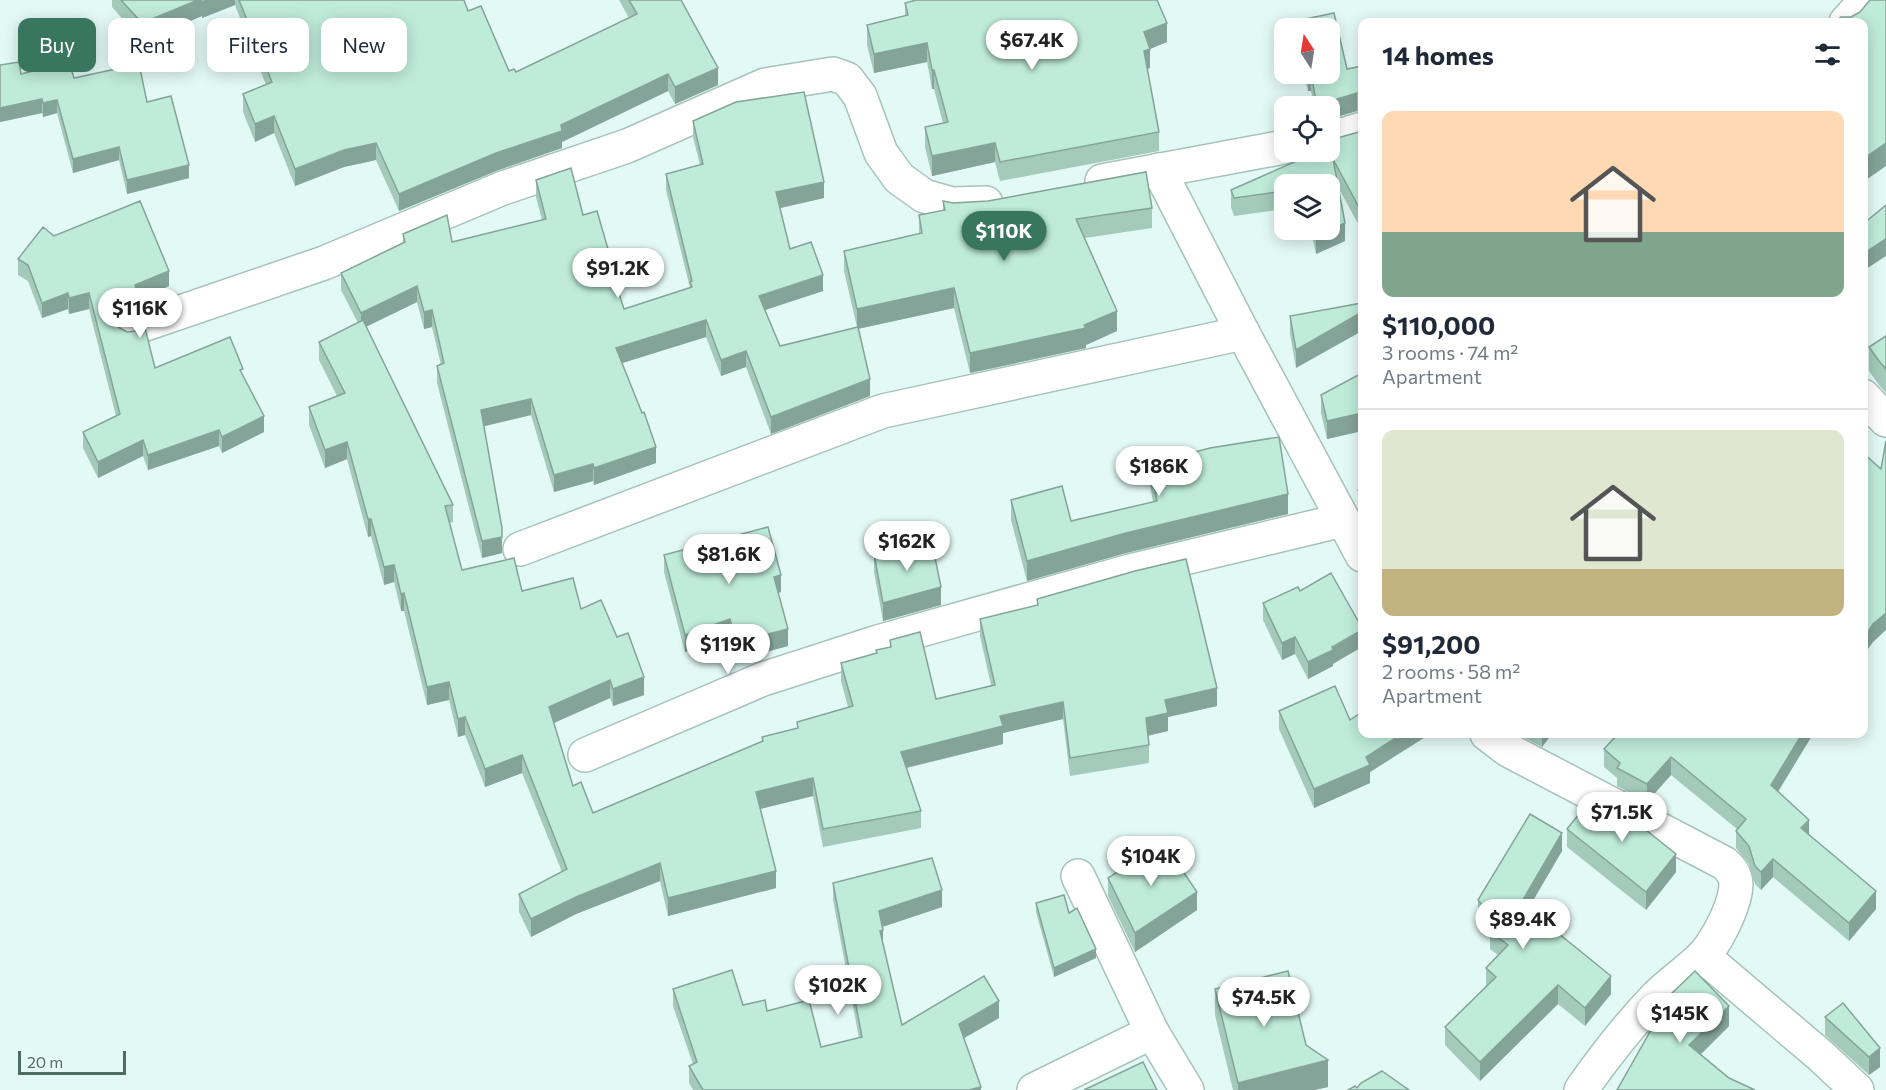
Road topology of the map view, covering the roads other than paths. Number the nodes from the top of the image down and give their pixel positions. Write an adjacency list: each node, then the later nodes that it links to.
1 (1866, 0): 2 (street)
2 (1850, 18)
3 (1358, 130): 4 (street)
4 (1340, 136)
5 (1274, 149): 6 (street)
6 (1159, 170): 7 (street); 10 (street)
7 (1078, 185)
8 (1020, 196): 9 (street)
9 (131, 329)
10 (1243, 333): 13 (street); 15 (street)
11 (1868, 401): 12 (street)
12 (1886, 420)
13 (1343, 520): 14 (street); 17 (street)
14 (1358, 548)
15 (520, 549)
16 (1492, 738): 19 (street)
17 (585, 755)
18 (1078, 876): 20 (street)
19 (1703, 956): 23 (street); 24 (street)
20 (1152, 1032): 21 (street); 22 (street)
21 (1034, 1090)
22 (1187, 1090)
23 (1581, 1090)
24 (1857, 1090)

